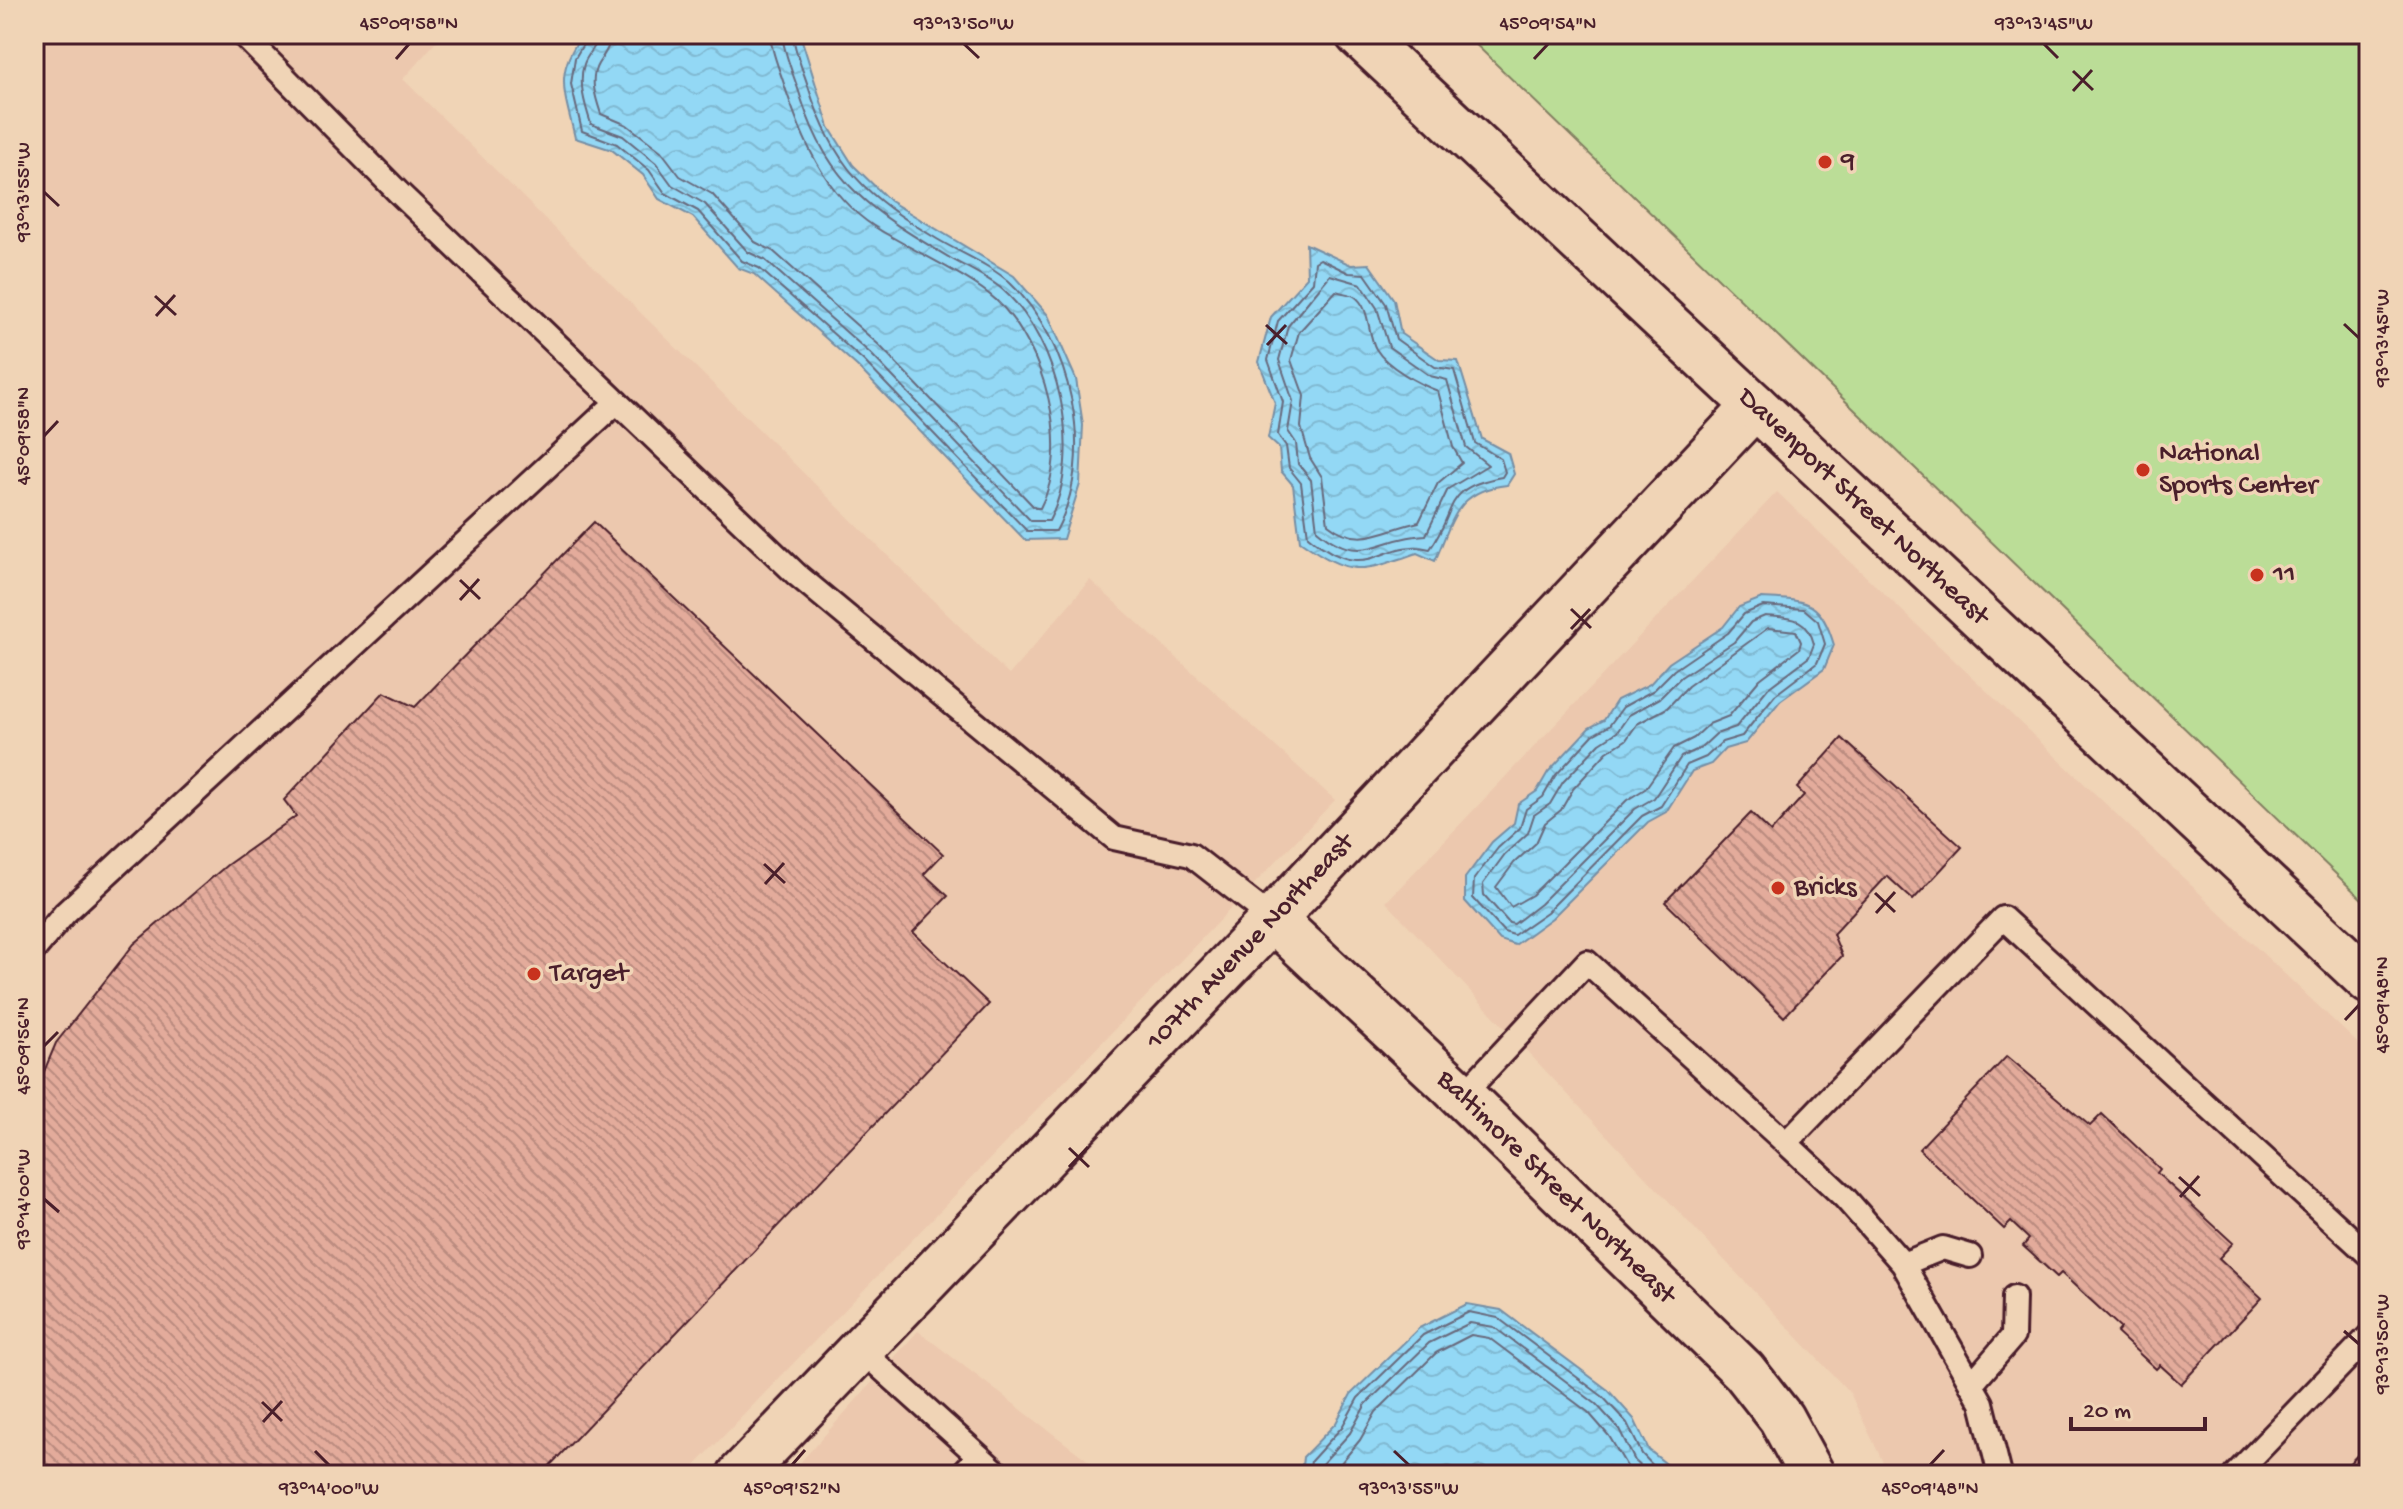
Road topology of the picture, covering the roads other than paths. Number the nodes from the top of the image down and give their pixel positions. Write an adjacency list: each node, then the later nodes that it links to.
1 (242, 34): 3 (lane)
2 (1358, 34): 4 (street, Davenport Street Northeast)
3 (617, 402): 5 (lane); 6 (lane)
4 (1755, 406): 5 (street, 107th Avenue Northeast); 7 (street, Davenport Street Northeast)
5 (1273, 919): 8 (street, Baltimore Street Northeast); 15 (street, 107th Avenue Northeast)
6 (34, 950)
7 (2369, 981)
8 (1462, 1096): 9 (lane); 21 (street, Baltimore Street Northeast)
9 (1786, 1143): 10 (lane); 12 (lane)
10 (2369, 1255)
11 (1970, 1256): 12 (lane)
12 (1903, 1264): 16 (lane)
13 (2014, 1297): 16 (lane)
14 (2369, 1336): 23 (lane)
15 (860, 1349): 17 (lane); 18 (street, 107th Avenue Northeast)
16 (1971, 1385): 22 (lane)
17 (979, 1456): 19 (lane); 20 (lane)
18 (740, 1475)
19 (961, 1475)
20 (1000, 1475)
21 (1812, 1475)
22 (2000, 1475)
23 (2235, 1475)

